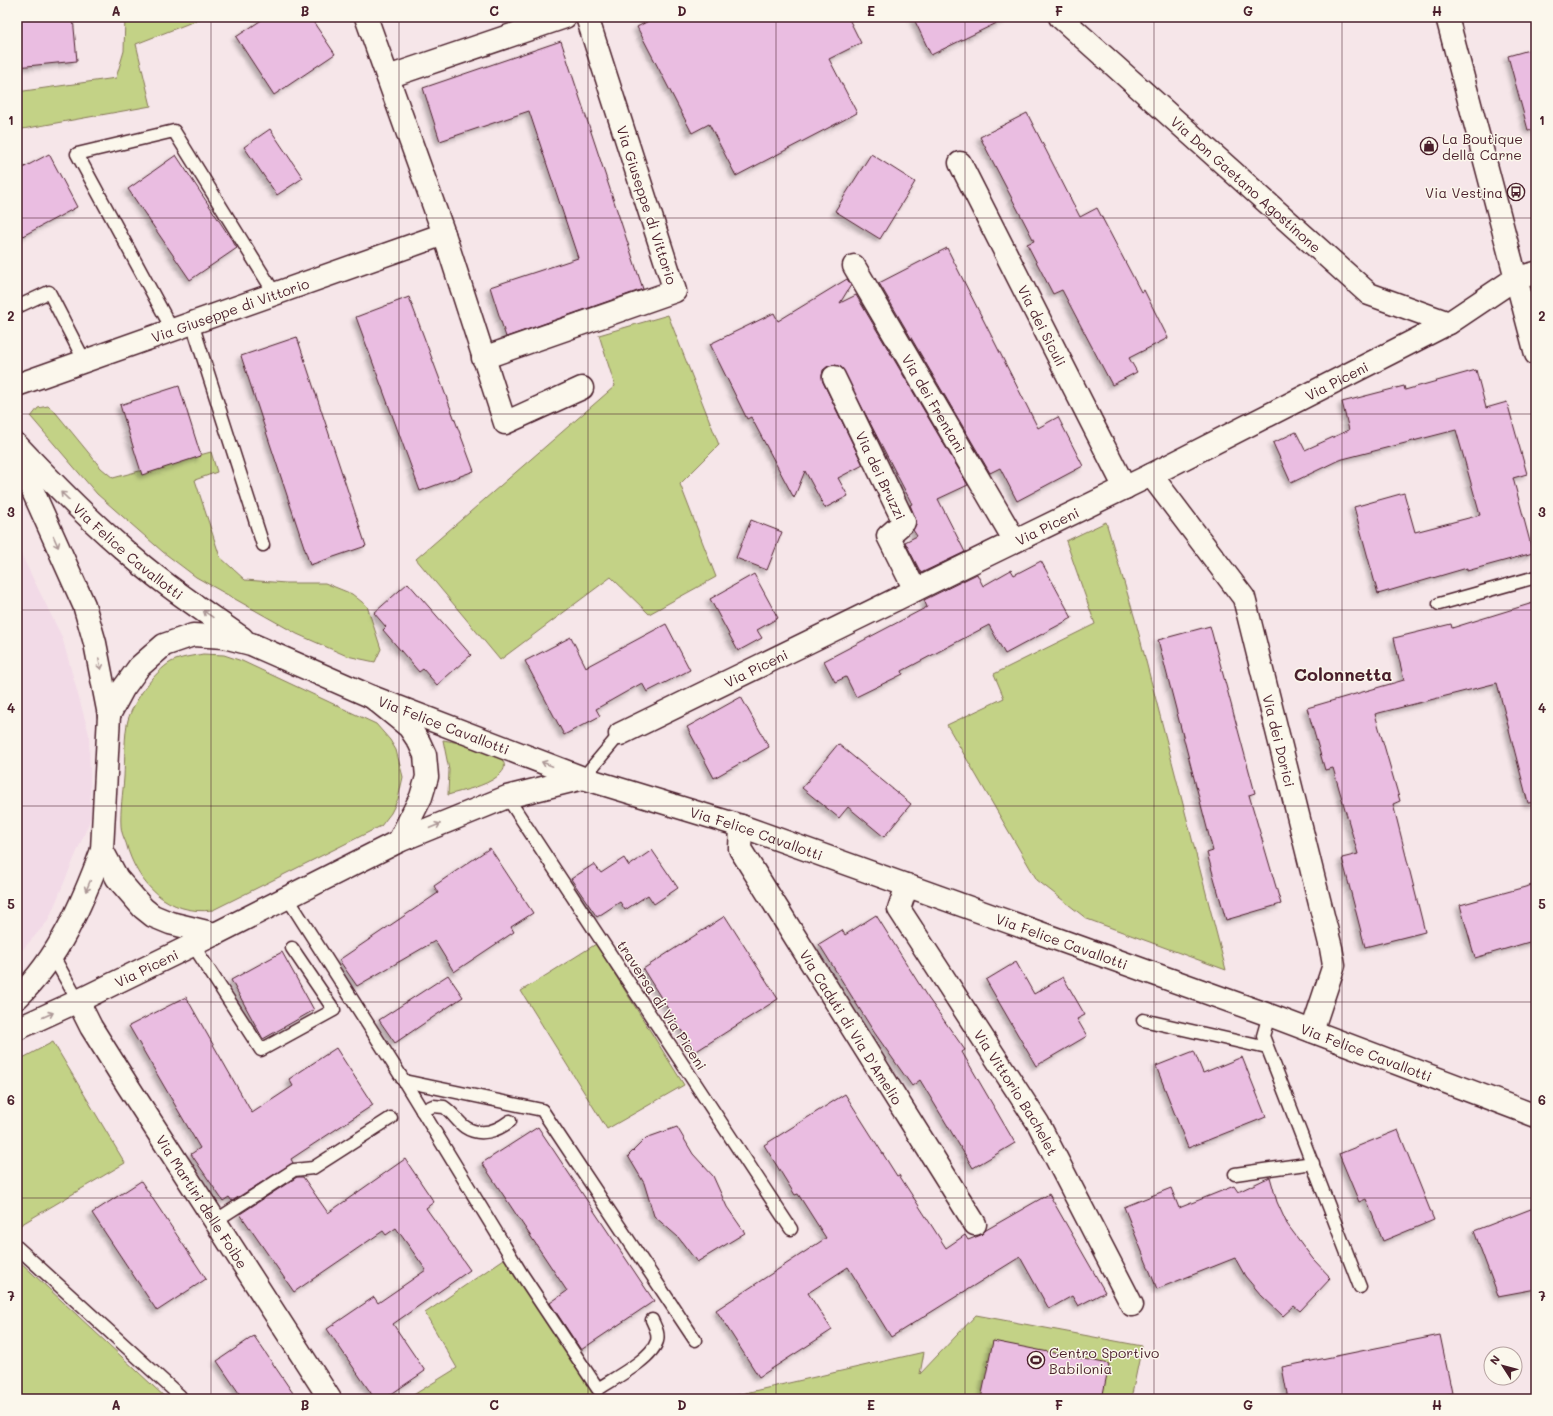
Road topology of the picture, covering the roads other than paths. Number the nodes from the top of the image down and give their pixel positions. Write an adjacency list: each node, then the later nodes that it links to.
1 (366, 17): 6 (street)
2 (564, 17): 6 (street)
3 (588, 17): 16 (street, Via Giuseppe di Vittorio)
4 (1060, 17): 13 (street, Via Don Gaetano Agostinone)
5 (1447, 17): 10 (street)
6 (388, 77): 8 (street)
7 (960, 163): 24 (street, Via dei Siculi)
8 (444, 234): 11 (street, Via Giuseppe di Vittorio); 16 (street)
9 (854, 266): 25 (street, Via dei Frentani)
10 (1526, 275): 13 (street, Via Piceni); 15 (street)
11 (275, 294): 14 (street, Via Giuseppe di Vittorio); 14 (lane)
12 (17, 308): 17 (lane)
13 (1449, 323): 23 (street, Via Piceni)
14 (182, 327): 17 (street, Via Giuseppe di Vittorio); 26 (lane)
15 (1536, 354)
16 (483, 358): 20 (street)
17 (84, 362): 19 (street, Via Giuseppe di Vittorio)
18 (834, 377): 28 (street, Via dei Bruzzi)
19 (17, 385)
20 (582, 388)
21 (17, 445): 30 (street, Via Felice Cavallotti, one-way to 21)
22 (17, 456): 32 (street, one-way to 32)
23 (1152, 475): 24 (street, Via Piceni); 50 (street, Via dei Dorici)
24 (1125, 488): 25 (street, Via Piceni)
25 (1015, 541): 28 (street, Via Piceni)
26 (263, 545)
27 (1536, 577): 29 (lane)
28 (915, 590): 33 (street, Via Piceni)
29 (1438, 604)
30 (252, 644): 31 (street); 32 (street)
31 (372, 697): 34 (street, Via Felice Cavallotti, one-way to 31); 37 (street)
32 (109, 715): 38 (street)
33 (620, 734): 34 (lane, Via Piceni)
34 (583, 778): 35 (street); 36 (street, Via Felice Cavallotti)
35 (507, 797): 37 (street, one-way to 35); 61 (lane, traversa di Via Piceni)
36 (741, 826): 39 (street, Via Felice Cavallotti); 60 (street, Via Caduti di Via D'Amelio)
37 (399, 841): 40 (street, Via Piceni)
38 (102, 850): 41 (street); 44 (street, one-way to 44)
39 (906, 885): 47 (street, Via Felice Cavallotti); 64 (street, Via Vittorio Bachelet)
40 (288, 897): 41 (street, Via Piceni); 52 (lane)
41 (215, 934): 42 (street, Via Piceni)
42 (192, 945): 43 (lane); 46 (street, Via Piceni)
43 (292, 948)
44 (53, 956): 45 (street); 46 (lane)
45 (17, 998)
46 (78, 1001): 49 (street, Via Piceni, one-way to 46); 59 (street, Via Martiri delle Foibe)
47 (1270, 1015): 50 (street, Via Felice Cavallotti); 51 (lane)
48 (1143, 1020): 51 (lane)
49 (17, 1029)
50 (1312, 1031): 54 (street, Via Felice Cavallotti)
51 (1267, 1048): 57 (lane)
52 (404, 1081): 53 (lane); 66 (lane)
53 (422, 1111): 56 (lane); 65 (lane)
54 (1536, 1116)
55 (391, 1118): 59 (lane)
56 (510, 1121)
57 (1313, 1163): 58 (lane); 63 (lane)
58 (1235, 1174)
59 (215, 1221): 68 (street, Via Martiri delle Foibe)
60 (975, 1224)
61 (792, 1229)
62 (17, 1248): 67 (lane)
63 (1360, 1287)
64 (1132, 1304)
65 (652, 1320)
66 (696, 1340)
67 (180, 1396)
68 (330, 1399)

